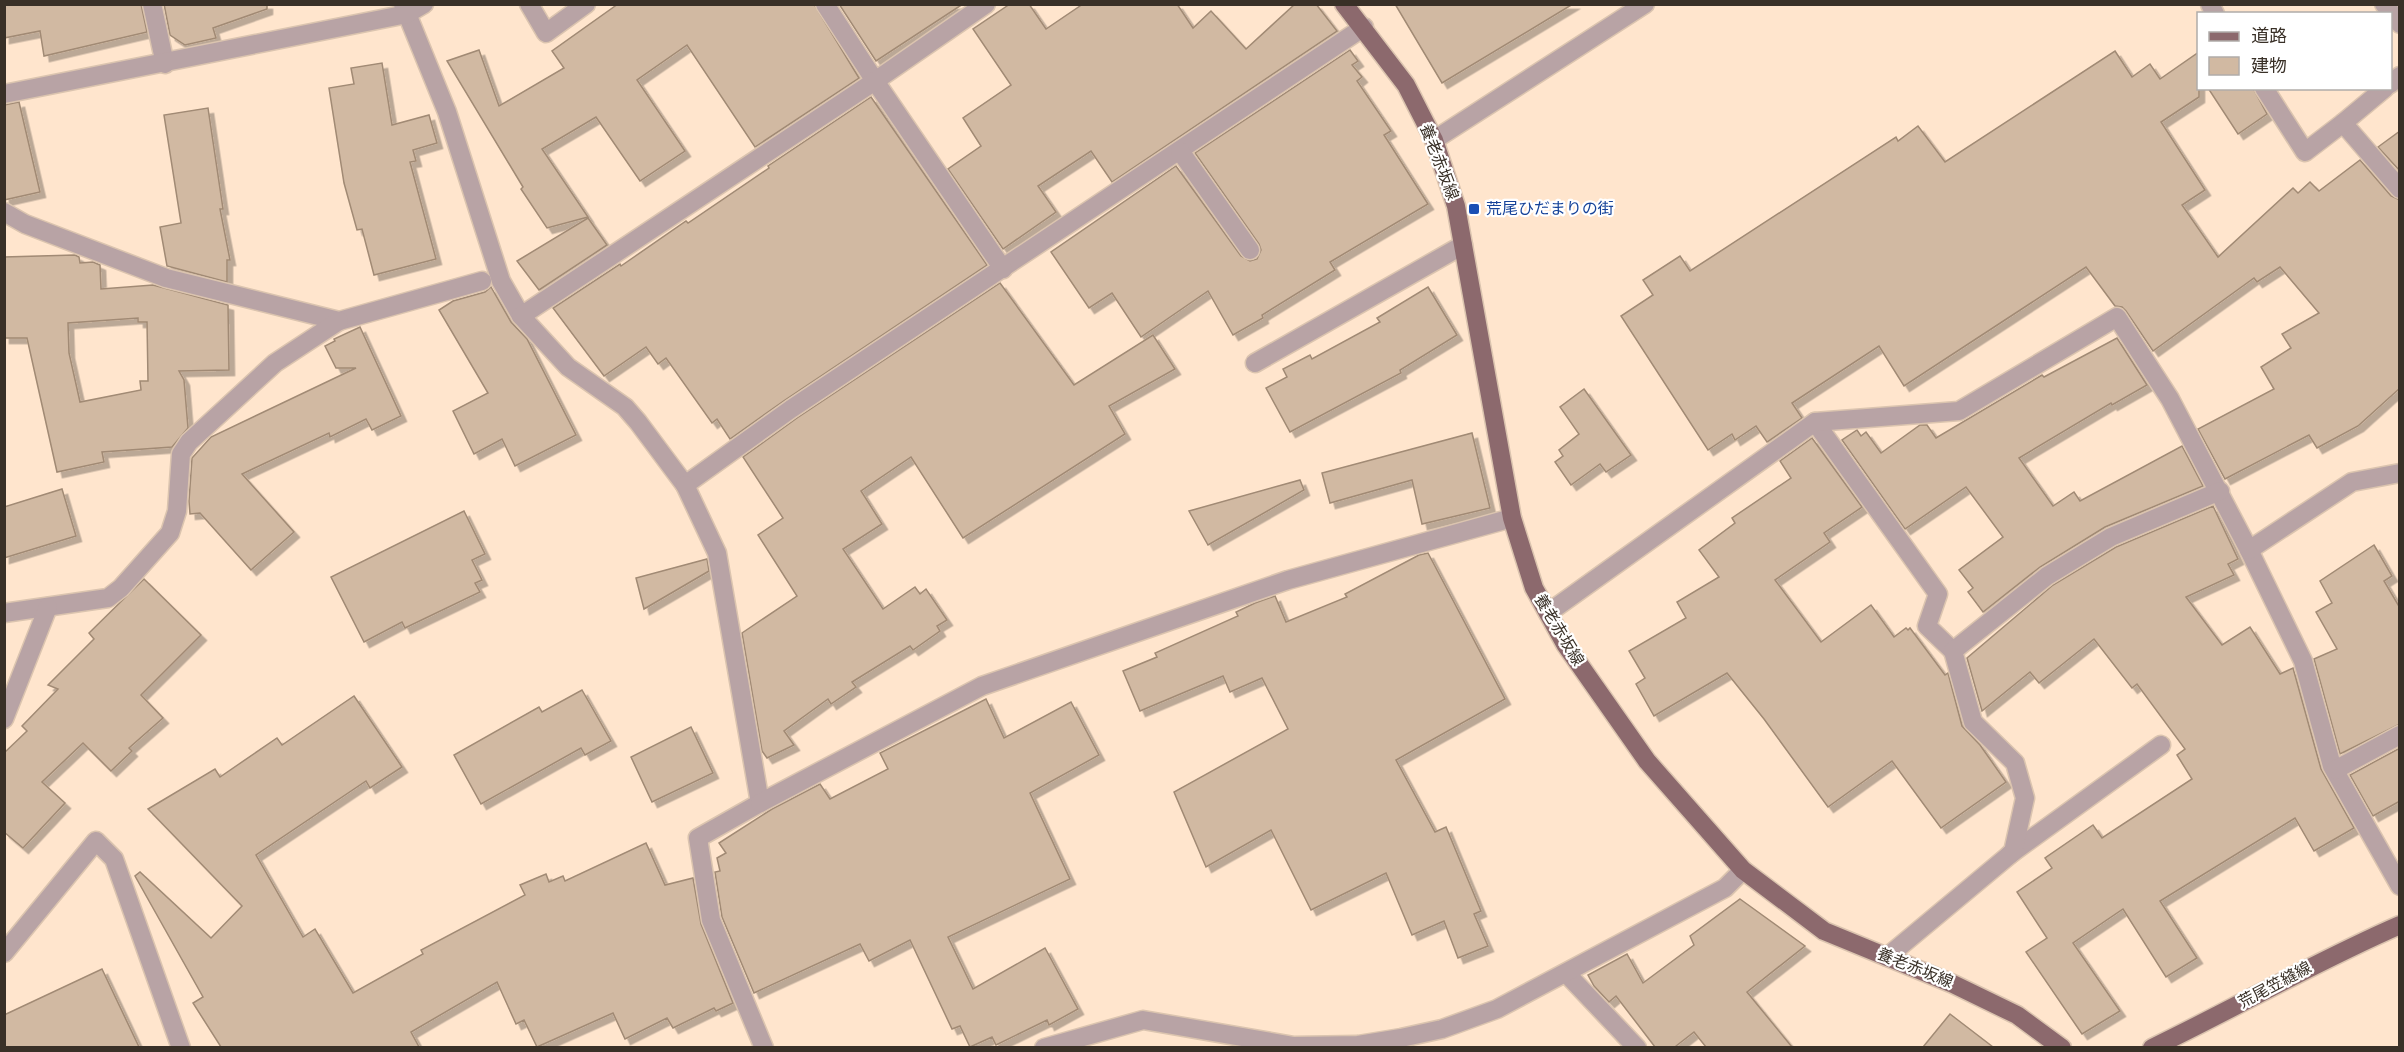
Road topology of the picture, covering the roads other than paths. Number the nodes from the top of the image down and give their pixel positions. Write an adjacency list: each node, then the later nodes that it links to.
1 (152, 4): 11 (street)
2 (424, 4): 9 (street)
3 (529, 4): 4 (street)
4 (586, 4)
5 (825, 4): 12 (street)
6 (986, 4): 12 (street)
7 (1344, 4): 10 (main road, 養老赤坂線)
8 (1645, 4): 17 (street)
9 (405, 9): 11 (street); 25 (street)
10 (1364, 27): 17 (main road, 養老赤坂線); 18 (street)
11 (165, 64): 15 (street)
12 (875, 81): 23 (street); 25 (street)
13 (2265, 90): 16 (street)
14 (2383, 90): 16 (street)
15 (4, 94)
16 (2343, 123): 19 (street)
17 (1434, 140): 21 (main road, 養老赤坂線)
18 (1180, 151): 22 (street); 23 (street)
19 (2400, 189)
20 (4, 212): 26 (street)
21 (1463, 244): 27 (street); 32 (main road, 養老赤坂線)
22 (1250, 250)
23 (1003, 269): 30 (street)
24 (482, 281): 26 (street)
25 (520, 316): 30 (street)
26 (339, 321): 34 (street)
27 (1255, 363)
28 (1815, 422): 31 (street); 36 (street); 37 (street)
29 (2400, 473): 33 (street)
30 (685, 485): 42 (street)
31 (2220, 490): 33 (street); 37 (street)
32 (1512, 518): 36 (main road, 養老赤坂線); 42 (street)
33 (2249, 550): 41 (street)
34 (48, 607): 35 (street); 38 (street)
35 (4, 613)
36 (1548, 613): 44 (main road, 養老赤坂線)
37 (1953, 651): 43 (street)
38 (4, 719)
39 (2400, 735): 41 (street)
40 (2161, 745): 43 (street)
41 (2335, 770): 45 (street)
42 (760, 803): 51 (street)
43 (2008, 856): 48 (street)
44 (1743, 870): 48 (main road, 養老赤坂線); 49 (street)
45 (2400, 886)
46 (2400, 925): 55 (main road, 荒尾笠縫線)
47 (4, 953): 50 (street)
48 (1887, 957): 54 (main road, 養老赤坂線)
49 (1566, 973): 52 (street); 53 (street)
50 (181, 1047)
51 (764, 1047)
52 (1044, 1047)
53 (1637, 1047)
54 (2062, 1047)
55 (2152, 1047)

